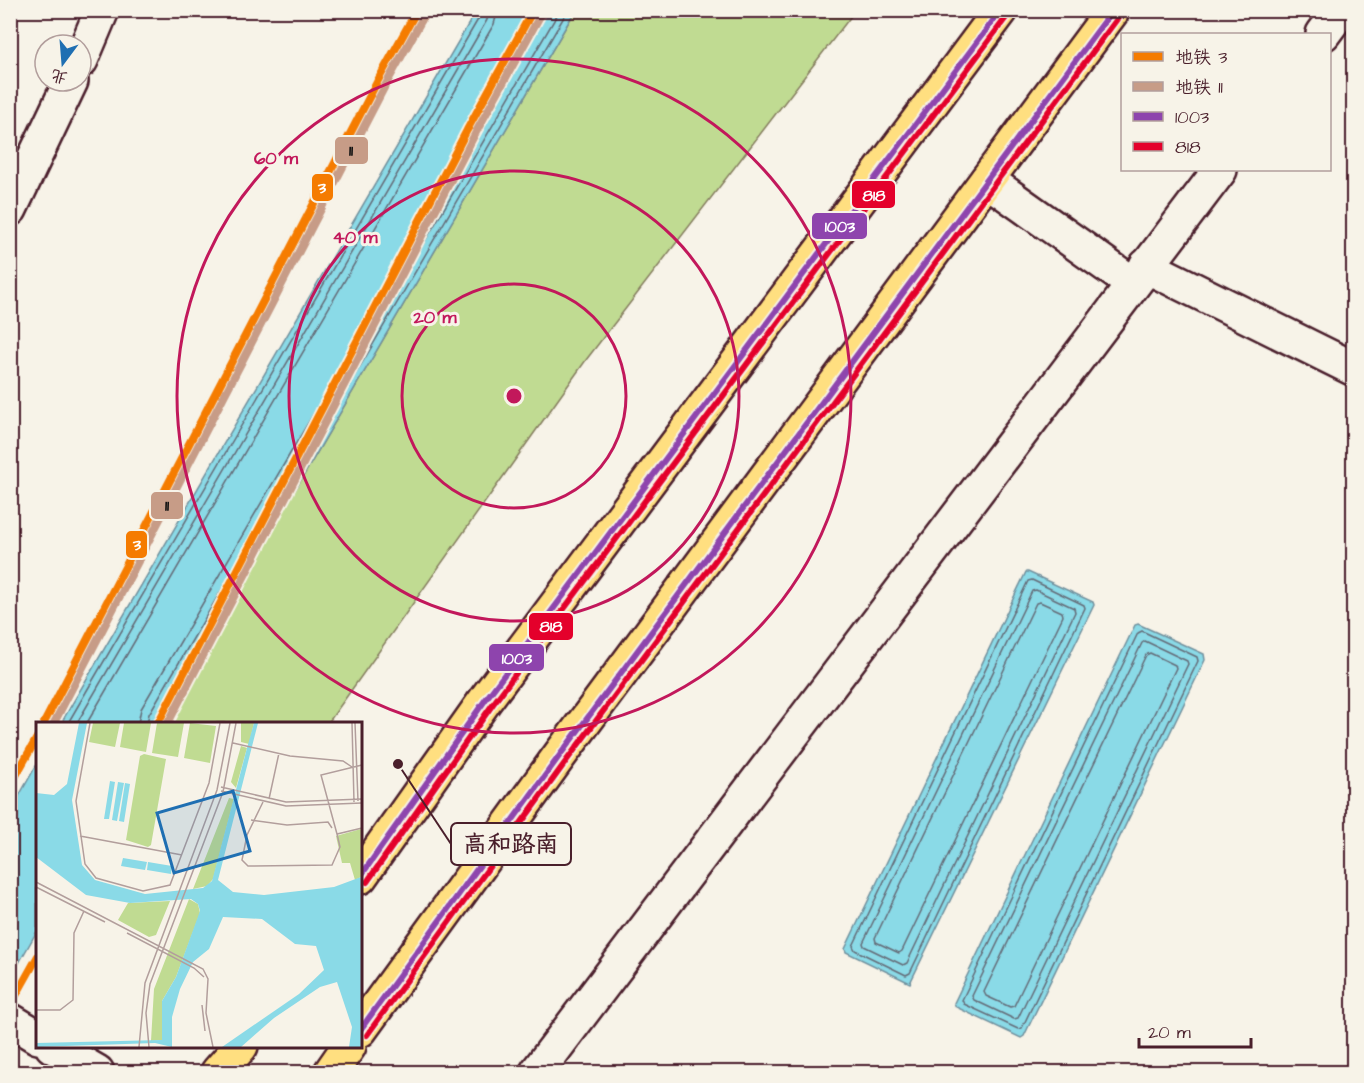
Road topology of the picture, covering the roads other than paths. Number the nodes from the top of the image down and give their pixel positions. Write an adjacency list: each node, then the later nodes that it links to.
1 (102, 10): 5 (street)
2 (1001, 10): 13 (main road)
3 (1113, 10): 9 (main road)
4 (1341, 10): 6 (street)
5 (92, 33)
6 (1324, 33)
7 (65, 93): 10 (street)
8 (1219, 171): 11 (street)
9 (987, 180): 11 (street); 15 (main road)
10 (10, 208)
11 (1139, 275): 12 (street); 23 (street)
12 (1353, 369)
13 (362, 874)
14 (10, 1020): 16 (street)
15 (362, 1027)
16 (36, 1035)
17 (54, 1047): 20 (street)
18 (240, 1047): 21 (main road)
19 (348, 1047): 22 (main road)
20 (97, 1072)
21 (218, 1072)
22 (331, 1072)
23 (537, 1072)

